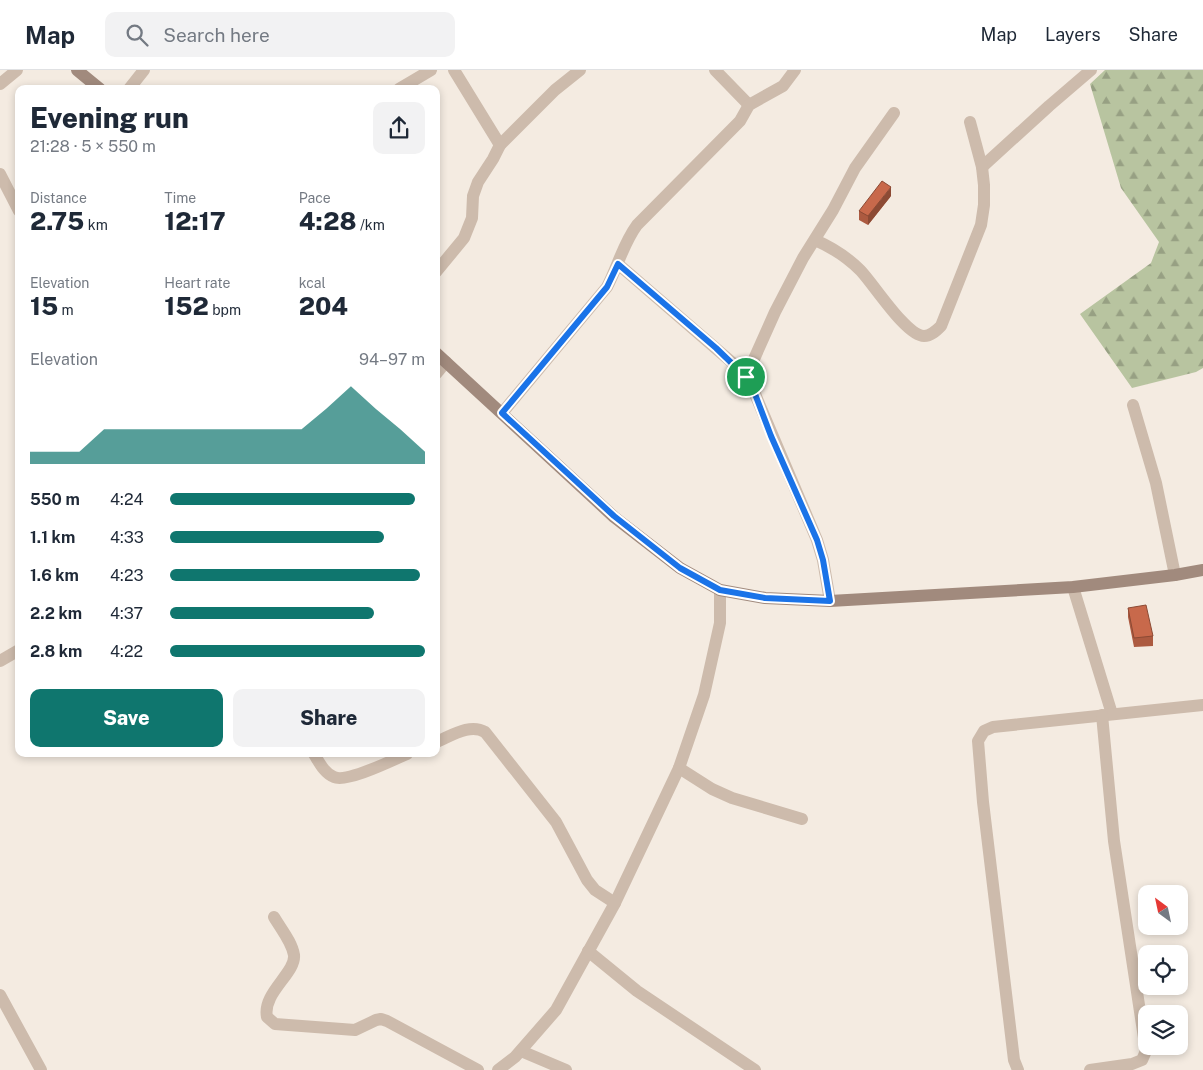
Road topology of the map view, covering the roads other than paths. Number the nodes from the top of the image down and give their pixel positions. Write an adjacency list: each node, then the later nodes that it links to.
1 (16, 70): 10 (street)
2 (77, 70): 11 (main road)
3 (144, 70): 12 (street)
4 (431, 70): 13 (street)
5 (454, 70): 17 (street)
6 (580, 70): 17 (street)
7 (715, 70): 14 (street)
8 (795, 70): 14 (street)
9 (1091, 70): 18 (street)
10 (0, 84)
11 (95, 85)
12 (132, 85)
13 (406, 85)
14 (750, 105): 22 (street)
15 (894, 112): 21 (street)
16 (970, 122): 18 (street)
17 (500, 145): 23 (street)
18 (982, 167): 21 (street)
19 (0, 174): 20 (street)
20 (15, 203)
21 (814, 240): 27 (street)
22 (618, 264): 27 (street); 29 (street)
23 (440, 267)
24 (440, 357): 25 (main road)
25 (446, 362): 26 (street); 29 (main road)
26 (440, 369)
27 (746, 377): 34 (street)
28 (1133, 405): 31 (street)
29 (502, 413): 33 (main road)
30 (1203, 570): 31 (main road)
31 (1174, 576): 32 (main road)
32 (1072, 587): 34 (main road); 38 (street)
33 (720, 590): 34 (main road); 42 (street)
34 (830, 601)
35 (15, 653): 36 (street)
36 (0, 662)
37 (1203, 705): 38 (street)
38 (1107, 714): 54 (street); 55 (street)
39 (440, 740): 44 (street)
40 (316, 757): 41 (street)
41 (400, 757)
42 (679, 768): 43 (street); 44 (street)
43 (802, 820)
44 (615, 903): 46 (street)
45 (274, 917): 50 (street)
46 (588, 951): 48 (street); 53 (street)
47 (0, 996): 49 (street)
48 (521, 1051): 51 (street); 52 (street)
49 (41, 1070)
50 (478, 1070)
51 (498, 1070)
52 (566, 1070)
53 (756, 1070)
54 (1018, 1070)
55 (1090, 1070)

